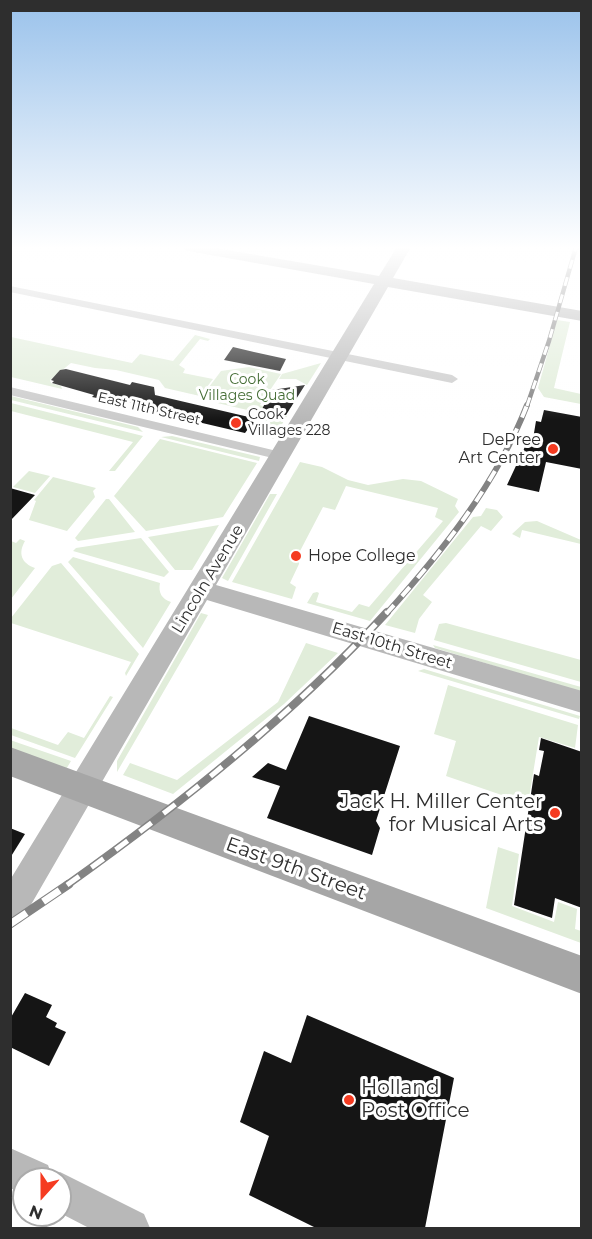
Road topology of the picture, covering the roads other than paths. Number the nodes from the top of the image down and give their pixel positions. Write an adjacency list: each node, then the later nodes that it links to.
1 (89, 305): 5 (street)
2 (370, 305): 5 (street, Lincoln Avenue)
3 (519, 305): 4 (street)
4 (582, 316)
5 (340, 355): 6 (street); 8 (street, Lincoln Avenue)
6 (452, 379)
7 (10, 391): 8 (street, East 11th Street)
8 (281, 456): 9 (street, Lincoln Avenue)
9 (202, 590): 10 (street, East 10th Street); 12 (street, Lincoln Avenue)
10 (582, 702)
11 (10, 761): 12 (main road, East 9th Street)
12 (82, 787): 13 (street, Lincoln Avenue); 14 (main road, East 9th Street)
13 (10, 911)
14 (582, 975)
15 (72, 1198): 16 (street)
16 (130, 1228)

